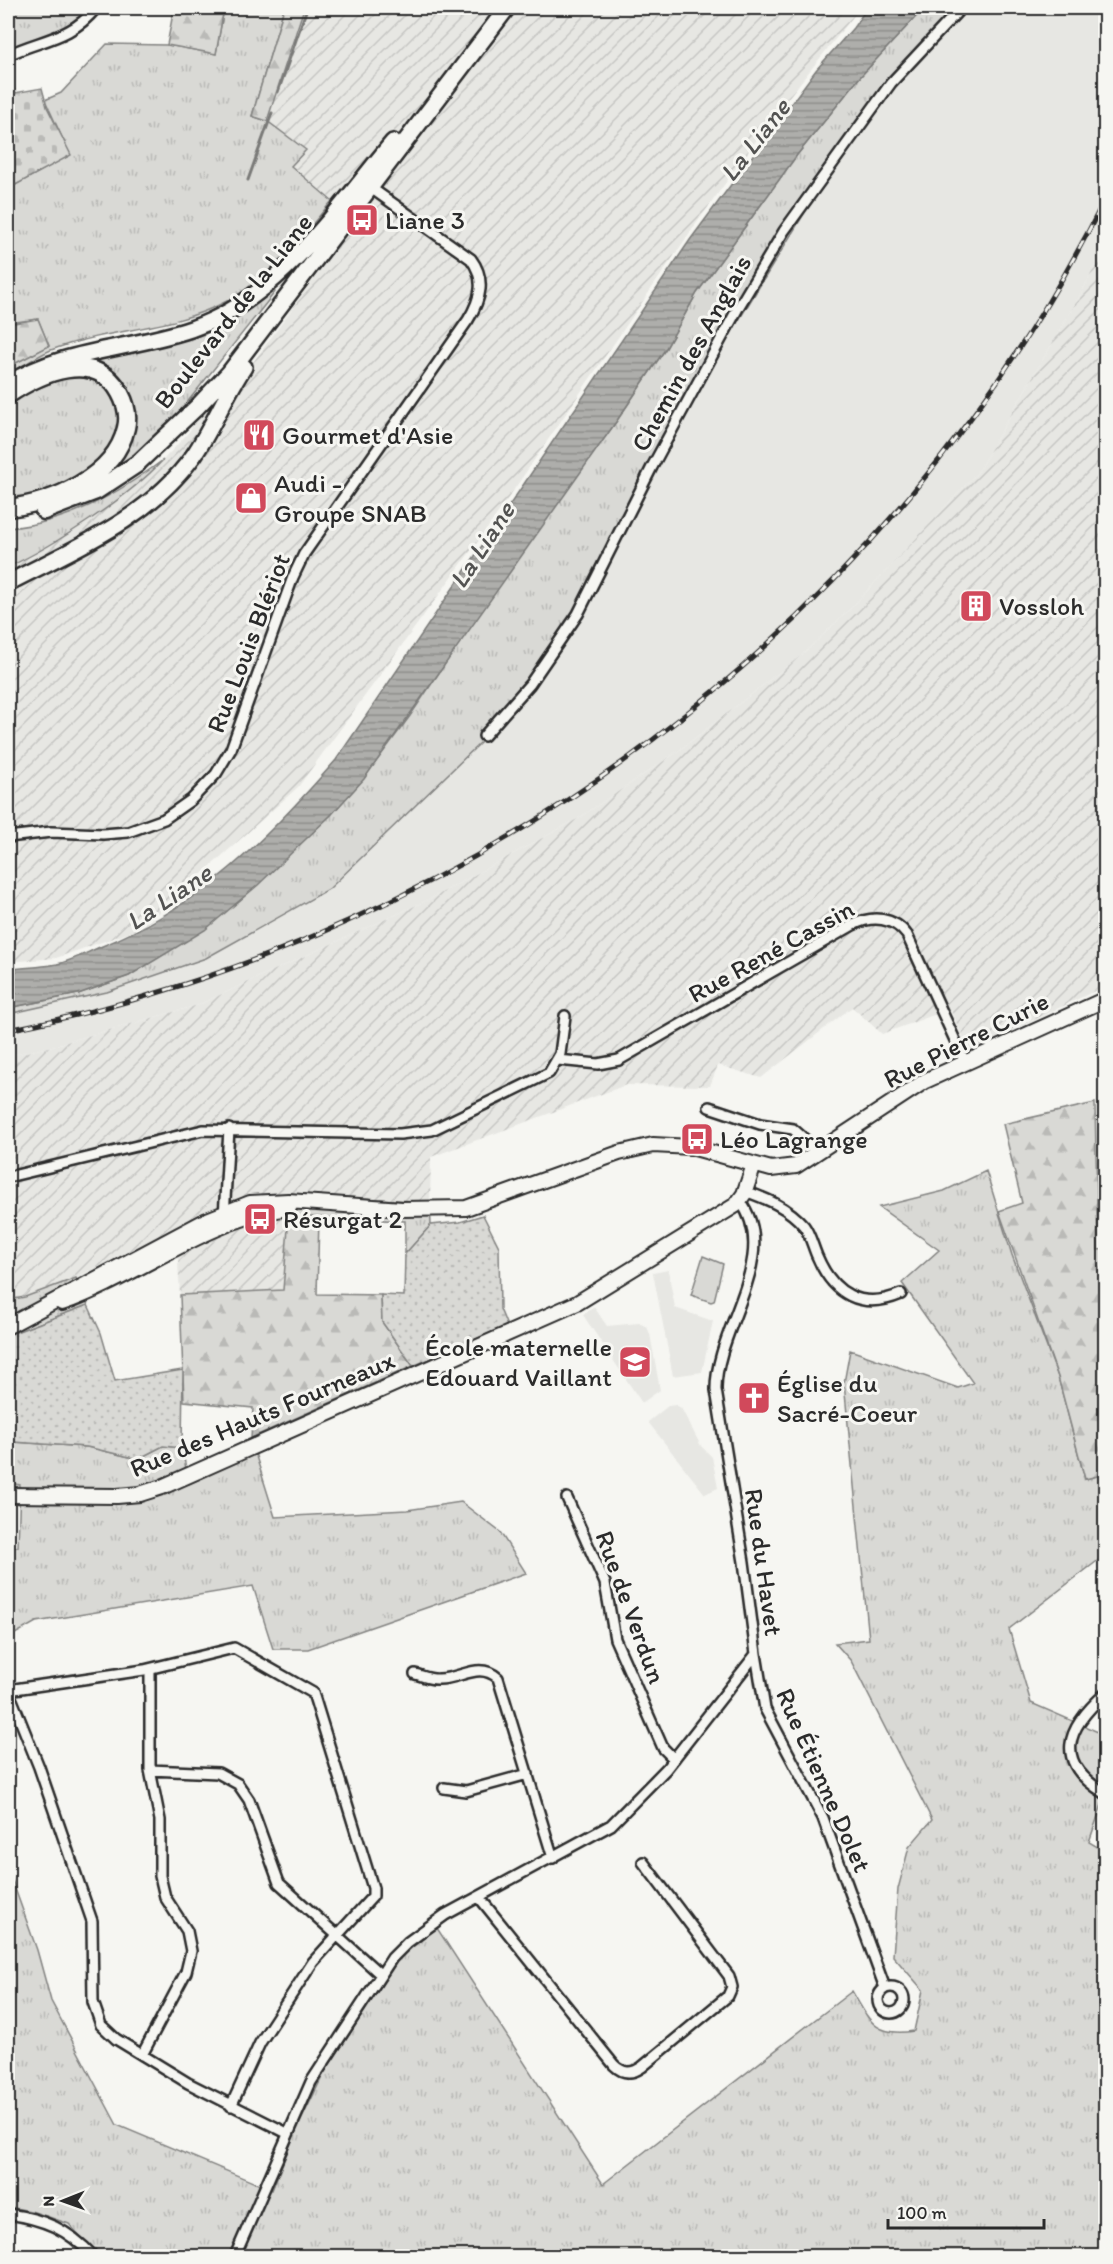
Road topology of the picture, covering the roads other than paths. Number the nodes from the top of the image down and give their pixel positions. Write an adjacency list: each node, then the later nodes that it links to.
1 (96, 8): 5 (street)
2 (495, 8): 6 (main road, Boulevard de la Liane)
3 (507, 8): 7 (main road, Boulevard de la Liane)
4 (961, 8): 16 (street, Chemin des Anglais)
5 (8, 55)
6 (393, 142): 9 (main road, Boulevard de la Liane); 11 (main road, Boulevard de la Liane)
7 (370, 188): 8 (main road, Boulevard de la Liane); 17 (street, Rue Louis Blériot)
8 (316, 260): 11 (main road, Boulevard de la Liane); 15 (main road, Boulevard de la Liane)
9 (8, 384)
10 (8, 395): 13 (highway)
11 (165, 438): 12 (main road)
12 (137, 464): 14 (highway)
13 (8, 508)
14 (8, 517)
15 (8, 583)
16 (484, 736)
17 (8, 837)
18 (1106, 999): 21 (street, Rue Pierre Curie)
19 (565, 1016): 20 (street)
20 (558, 1060): 21 (street, Rue René Cassin); 23 (street)
21 (965, 1062): 24 (street, Rue Pierre Curie)
22 (709, 1107): 24 (street)
23 (229, 1129): 26 (street); 29 (street)
24 (816, 1155): 25 (street, Rue Pierre Curie)
25 (754, 1166): 27 (street); 28 (street, Rue Pierre Curie)
26 (8, 1177)
27 (742, 1196): 31 (street); 34 (street, Rue des Hauts Fourneaux); 36 (street, Rue du Havet)
28 (322, 1204): 29 (street); 30 (street)
29 (225, 1211): 30 (street); 32 (street)
30 (224, 1226): 32 (street)
31 (901, 1294)
32 (32, 1314): 33 (street)
33 (8, 1326)
34 (8, 1495)
35 (567, 1498): 41 (street, Rue de Verdun)
36 (756, 1654): 41 (street, Rue du Havet); 51 (street, Rue Étienne Dolet)
37 (150, 1669): 39 (street); 42 (street); 49 (street)
38 (415, 1674): 43 (street)
39 (8, 1690): 52 (street)
40 (1106, 1693): 45 (street)
41 (674, 1759): 46 (street, Rue du Havet)
42 (150, 1770): 49 (street); 52 (street)
43 (528, 1774): 44 (street); 46 (street)
44 (444, 1788)
45 (1106, 1794)
46 (554, 1858): 48 (street, Rue du Havet)
47 (643, 1862): 48 (street)
48 (479, 1897): 50 (street, Rue du Havet)
49 (335, 1936): 50 (street); 53 (street)
50 (380, 1974): 54 (street, Rue du Havet)
51 (885, 1988)
52 (142, 2055): 53 (street)
53 (231, 2106): 54 (street)
54 (287, 2133): 57 (street, Rue du Havet)
55 (8, 2214): 56 (street)
56 (93, 2256)
57 (235, 2256)

